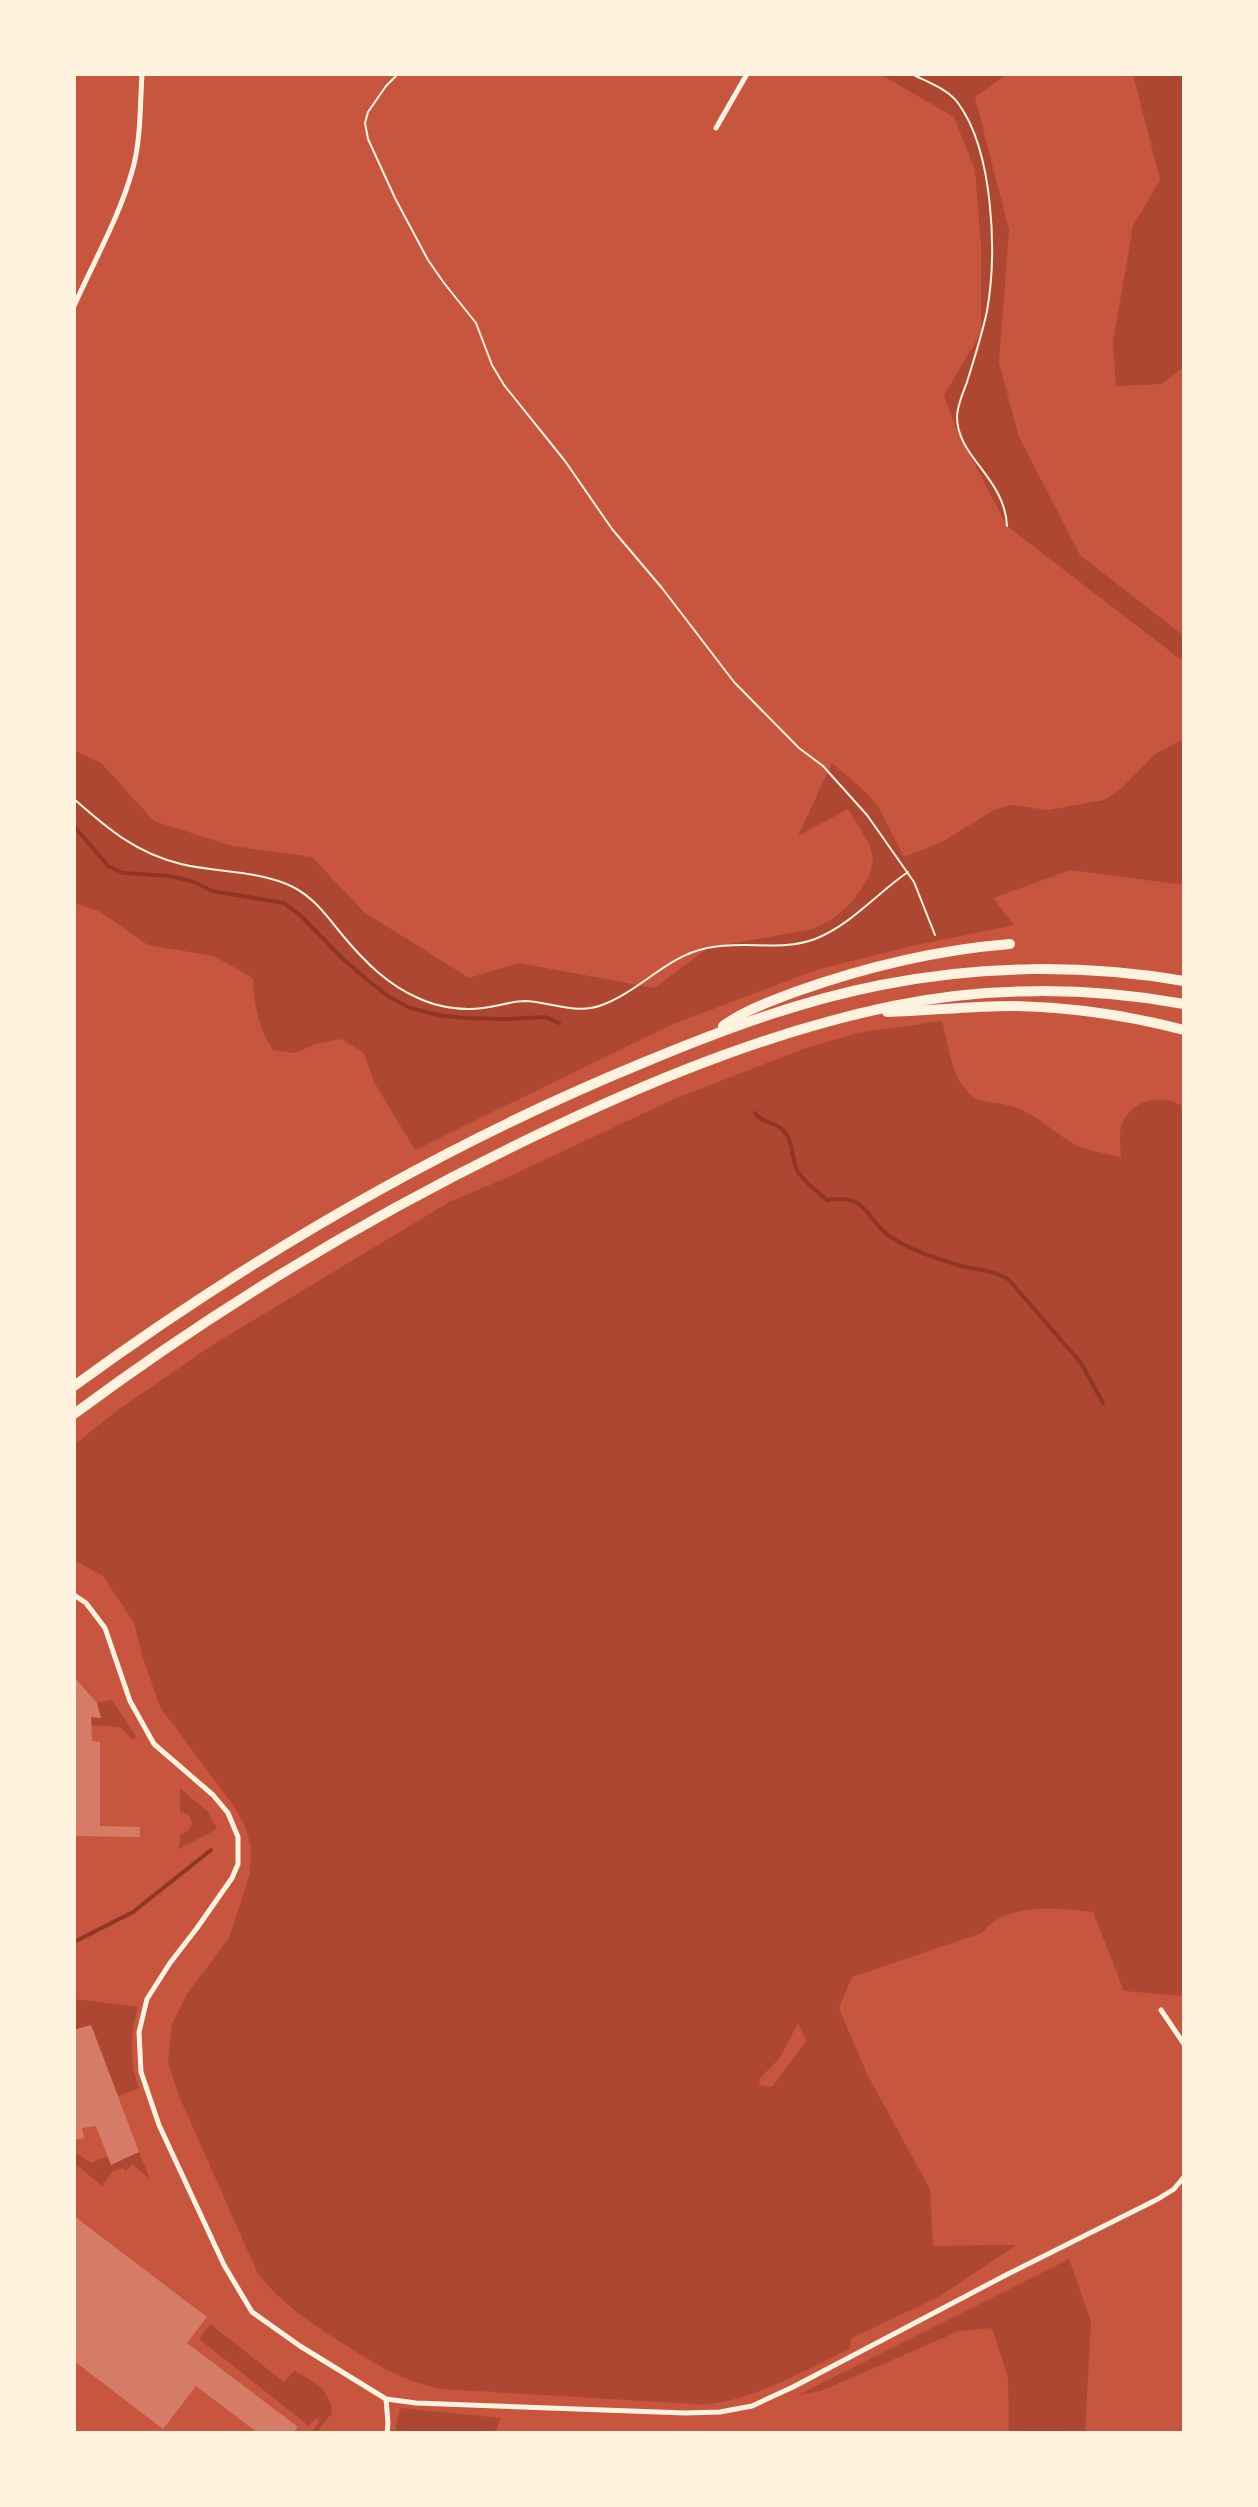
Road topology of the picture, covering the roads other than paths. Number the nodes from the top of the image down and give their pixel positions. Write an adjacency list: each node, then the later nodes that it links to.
1 (142, 74): 4 (street)
2 (747, 74): 3 (street)
3 (716, 128)
4 (74, 306)
5 (1010, 944): 10 (highway)
6 (1184, 981): 10 (highway)
7 (1184, 1004): 8 (highway)
8 (865, 1013): 9 (highway); 12 (highway)
9 (1184, 1030)
10 (712, 1034): 11 (highway)
11 (74, 1386)
12 (74, 1414)
13 (74, 1595): 17 (street)
14 (1161, 2010): 15 (street)
15 (1184, 2044)
16 (1184, 2177): 17 (street)
17 (386, 2399): 18 (street)
18 (387, 2433)

